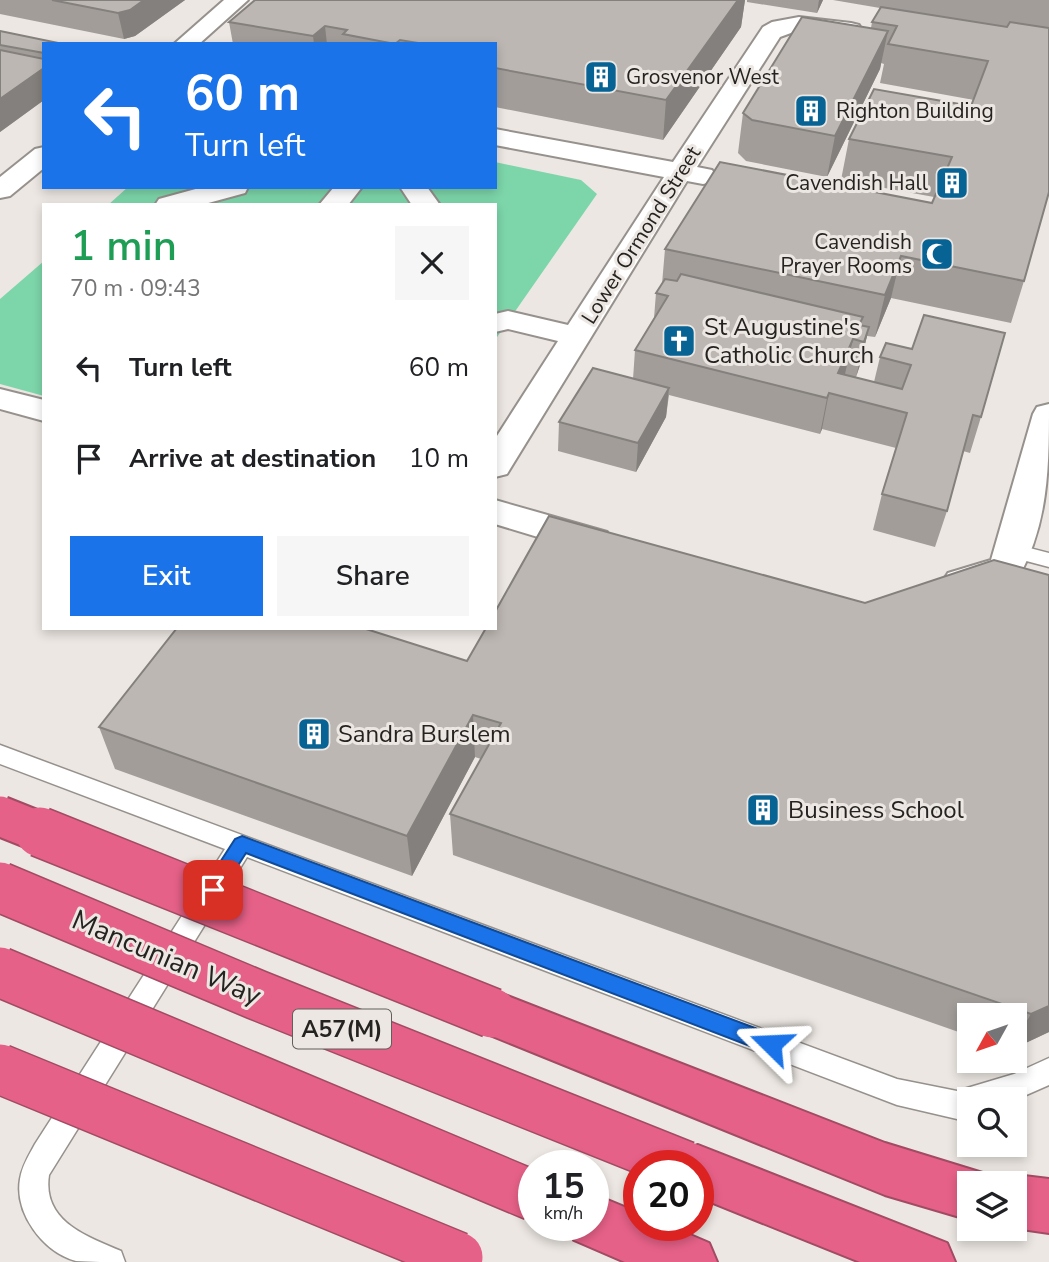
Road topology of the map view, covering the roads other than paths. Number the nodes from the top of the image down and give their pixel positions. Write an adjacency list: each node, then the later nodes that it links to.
1 (237, 0): 3 (street)
2 (875, 33): 6 (street, Lower Ormond Street)
3 (188, 42)
4 (497, 137): 6 (street)
5 (42, 157): 10 (street)
6 (680, 172): 7 (street); 14 (street, Lower Ormond Street)
7 (731, 182)
8 (228, 189): 11 (street)
9 (347, 189): 12 (street)
10 (0, 190)
11 (176, 203)
12 (335, 203)
13 (499, 315): 14 (street)
14 (578, 336): 18 (street, Lower Ormond Street)
15 (0, 399): 16 (street)
16 (42, 410)
17 (1049, 414): 21 (street)
18 (504, 453)
19 (497, 513): 20 (street)
20 (628, 551)
21 (1009, 560): 22 (lane); 23 (street)
22 (1049, 560)
23 (929, 592)
24 (0, 754): 26 (lane)
25 (0, 816): 36 (highway, A57(M), bridge)
26 (242, 844): 32 (lane); 41 (lane)
27 (0, 887): 33 (highway, Mancunian Way / A57(M), bridge)
28 (0, 972): 35 (highway, bridge)
29 (0, 1069): 40 (highway, bridge)
30 (1049, 1071): 31 (lane)
31 (1015, 1087)
32 (957, 1105)
33 (645, 1150)
34 (714, 1177): 43 (highway)
35 (518, 1189)
36 (957, 1190)
37 (1027, 1203): 38 (highway)
38 (1049, 1206)
39 (609, 1228): 42 (highway)
40 (464, 1259)
41 (110, 1262)
42 (690, 1262)
43 (928, 1262)

